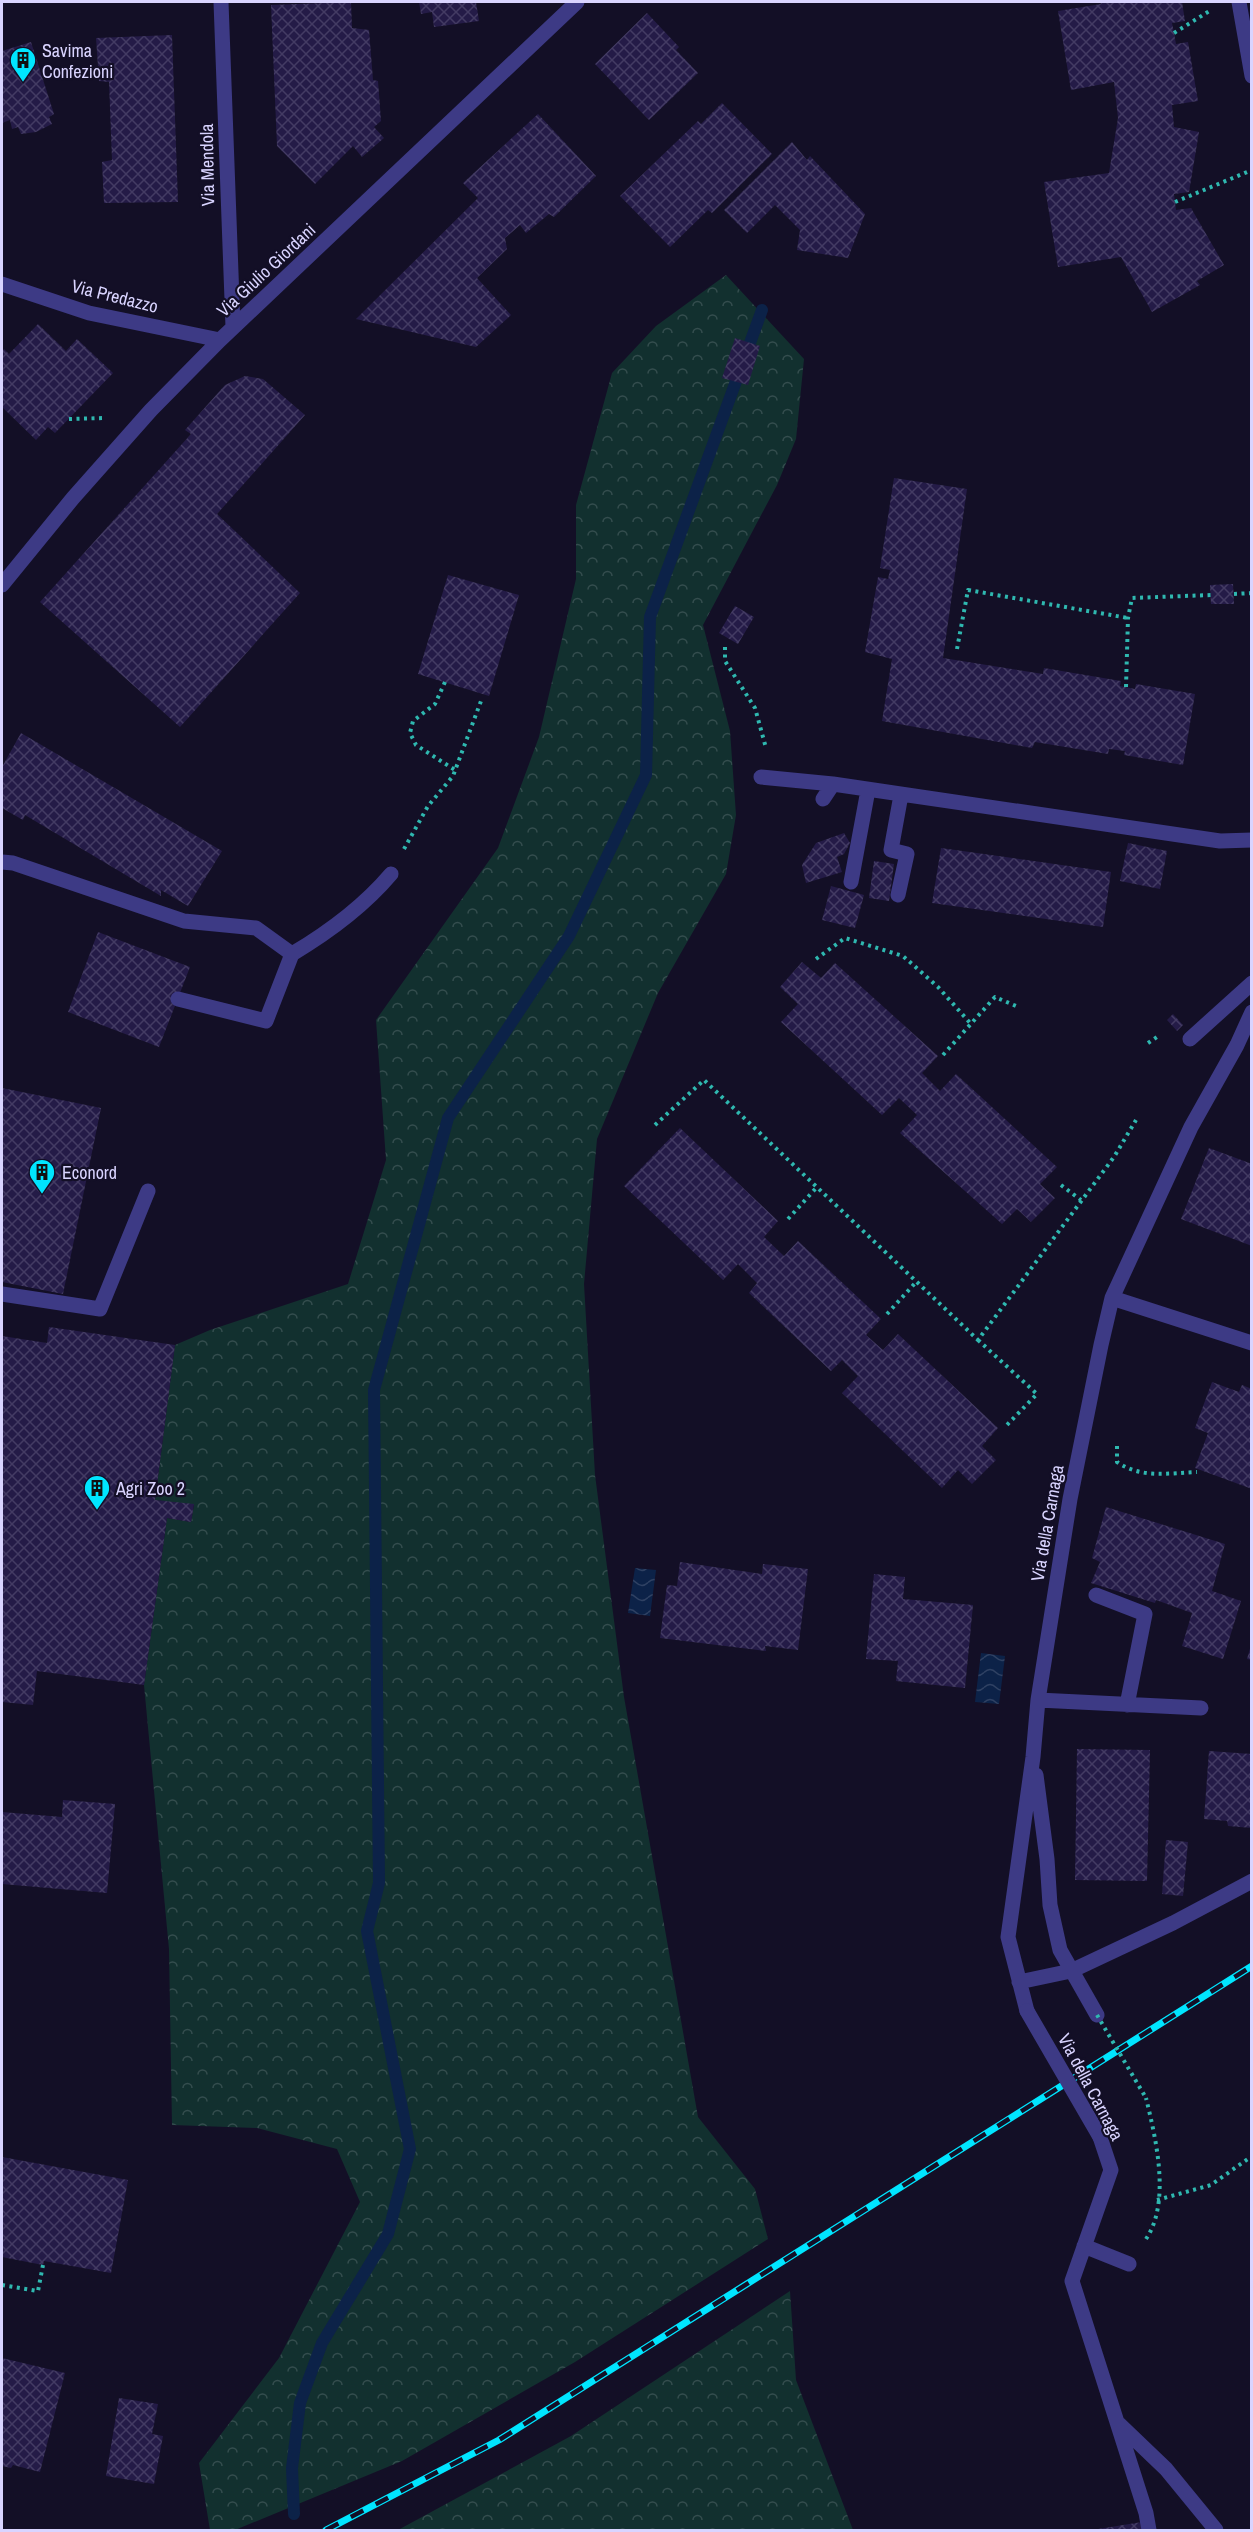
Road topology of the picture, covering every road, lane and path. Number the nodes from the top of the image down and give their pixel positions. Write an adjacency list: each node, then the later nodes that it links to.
1 (221, 2): 10 (street, Via Mendola)
2 (577, 2): 10 (street, Via Giulio Giordani)
3 (1239, 2): 6 (street)
4 (1213, 10): 5 (path)
5 (1174, 33)
6 (1251, 76)
7 (1251, 170): 8 (path)
8 (1175, 202)
9 (2, 284): 11 (street, Via Predazzo)
10 (233, 327): 11 (street, Via Giulio Giordani)
11 (220, 340): 14 (street, Via Giulio Giordani)
12 (114, 418): 13 (path)
13 (69, 419)
14 (2, 585)
15 (1251, 593): 16 (path)
16 (1234, 594)
17 (1211, 595): 18 (path)
18 (1128, 618): 20 (path); 22 (path)
19 (725, 646): 25 (path)
20 (957, 649)
21 (445, 682): 24 (path)
22 (1126, 687)
23 (481, 700): 24 (path)
24 (455, 770): 32 (path)
25 (766, 777): 26 (street)
26 (833, 784): 27 (street); 29 (street)
27 (868, 790): 28 (street); 33 (street)
28 (901, 795): 30 (street); 34 (street)
29 (823, 799)
30 (1251, 840)
31 (2, 862): 35 (street)
32 (391, 874): 35 (street)
33 (851, 882)
34 (898, 895)
35 (292, 954): 38 (street)
36 (816, 959): 41 (path)
37 (1251, 983): 42 (street)
38 (178, 999)
39 (1016, 1006): 41 (path)
40 (1251, 1012): 53 (street, Via della Carnaga)
41 (970, 1024): 43 (path)
42 (1190, 1039)
43 (943, 1055)
44 (1136, 1120): 49 (path)
45 (655, 1125): 47 (path)
46 (1061, 1185): 49 (path)
47 (817, 1187): 50 (path); 51 (path)
48 (148, 1191): 52 (street)
49 (1081, 1200): 55 (path)
50 (788, 1219)
51 (917, 1281): 54 (path); 55 (path)
52 (2, 1294)
53 (1112, 1298): 56 (street); 61 (street, Via della Carnaga)
54 (887, 1314)
55 (978, 1340): 57 (path)
56 (1251, 1344)
57 (1005, 1427)
58 (1117, 1446): 59 (path)
59 (1197, 1472)
60 (1096, 1595): 62 (street)
61 (1038, 1700): 62 (street); 64 (street, Via della Carnaga)
62 (1127, 1705): 63 (street)
63 (1201, 1708)
64 (1033, 1757): 66 (street, Via della Carnaga); 67 (street, Via della Carnaga)
65 (1251, 1881): 66 (street)
66 (1071, 1971): 67 (street); 68 (street, Via della Carnaga)
67 (1019, 1982): 72 (street, Via della Carnaga, bridge)
68 (1097, 2015): 69 (path, bridge)
69 (1154, 2134)
70 (1251, 2156): 71 (path)
71 (1157, 2200)
72 (1084, 2246): 73 (street); 76 (street, Via della Carnaga)
73 (1129, 2264)
74 (43, 2265): 75 (path)
75 (2, 2285)
76 (1117, 2422): 77 (street, Via della Carnaga); 78 (street, Via della Carnaga)
77 (1149, 2530)
78 (1216, 2530)

